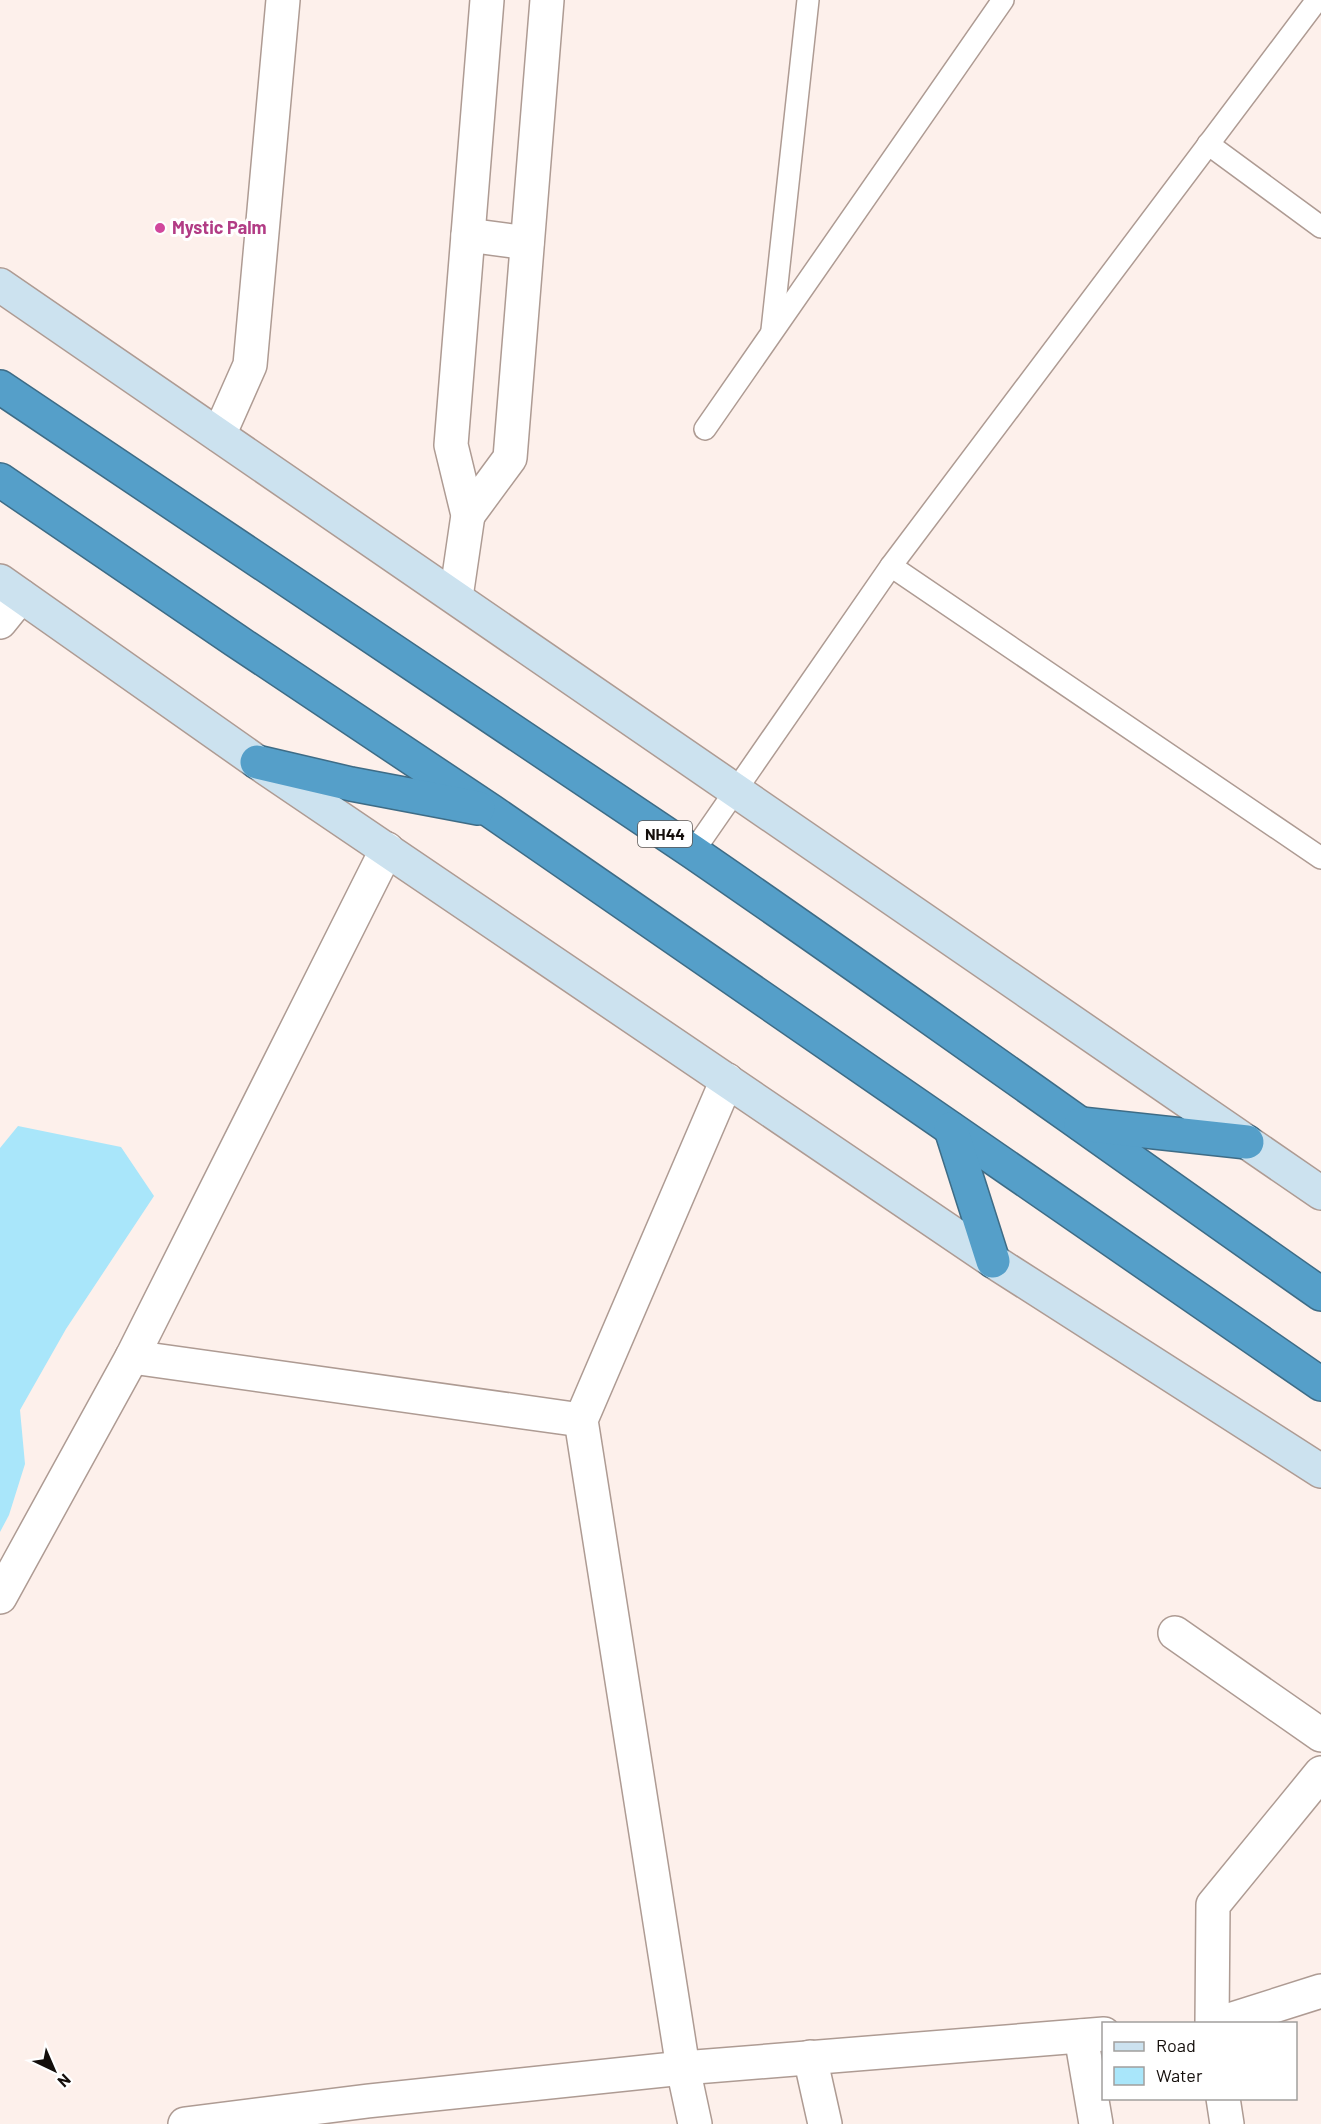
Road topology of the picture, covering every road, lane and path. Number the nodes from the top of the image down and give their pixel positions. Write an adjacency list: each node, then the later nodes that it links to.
1 (283, 0): 15 (street)
2 (487, 0): 9 (street)
3 (547, 0): 10 (street)
4 (808, 0): 12 (lane)
5 (1003, 0): 12 (lane)
6 (1317, 0): 7 (lane)
7 (1208, 144): 8 (lane); 18 (lane)
8 (1321, 227)
9 (468, 235): 10 (street); 17 (street)
10 (527, 243): 17 (street)
11 (0, 285): 15 (street)
12 (772, 333): 14 (lane)
13 (0, 387): 27 (highway, NH44)
14 (705, 429)
15 (219, 435): 20 (street)
16 (0, 480): 24 (highway)
17 (468, 515): 20 (street)
18 (891, 566): 23 (lane); 25 (lane)
19 (10, 588): 21 (street); 22 (street)
20 (456, 597): 23 (street)
21 (0, 622)
22 (257, 762): 24 (highway); 26 (street)
23 (737, 790): 27 (lane); 31 (street)
24 (491, 811): 30 (highway)
25 (1317, 848)
26 (387, 849): 28 (street); 35 (street)
27 (693, 852): 29 (highway, NH44)
28 (727, 1080): 33 (street); 37 (street)
29 (1077, 1123): 31 (highway); 34 (highway, NH44)
30 (951, 1129): 33 (highway); 36 (highway)
31 (1247, 1142): 32 (street)
32 (1321, 1193)
33 (993, 1261): 38 (street)
34 (1321, 1294)
35 (132, 1357): 37 (street); 39 (street)
36 (1321, 1384)
37 (581, 1420): 48 (street)
38 (1321, 1471)
39 (0, 1598)
40 (1175, 1633): 41 (street)
41 (1321, 1735)
42 (1321, 1773): 44 (street)
43 (1321, 1991): 45 (street)
44 (1212, 2022)
45 (1223, 2022)
46 (1092, 2035): 47 (street); 54 (street)
47 (810, 2057): 48 (street); 53 (street)
48 (683, 2068): 50 (street); 52 (street)
49 (1223, 2100): 55 (street)
50 (250, 2120): 51 (street)
51 (185, 2124)
52 (695, 2124)
53 (825, 2124)
54 (1096, 2124)
55 (1227, 2124)

